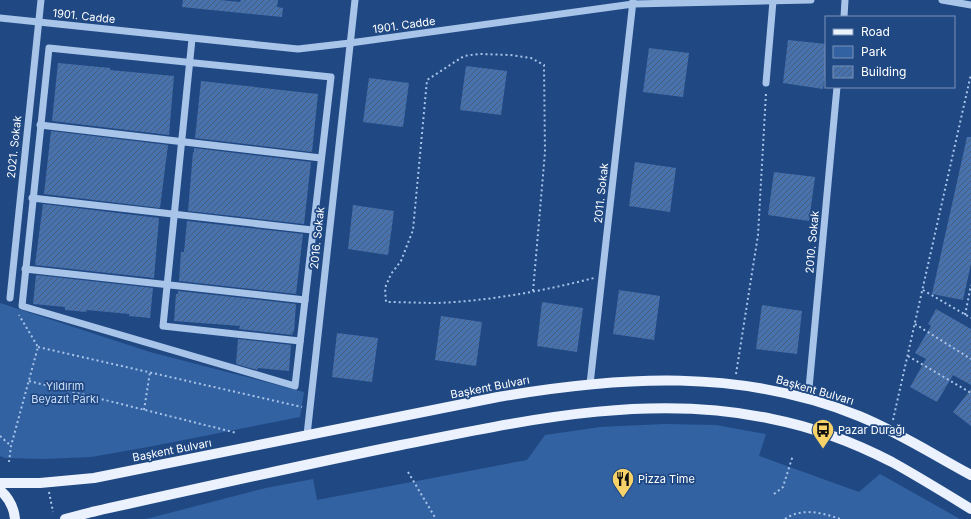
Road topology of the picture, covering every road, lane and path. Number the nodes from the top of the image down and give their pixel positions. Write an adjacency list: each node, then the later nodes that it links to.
1 (41, 0): 11 (street, 2021. Sokak)
2 (355, 0): 13 (street, 2016. Sokak)
3 (811, 0): 6 (street, 1901. Cadde)
4 (845, 0): 9 (street)
5 (942, 0): 8 (street)
6 (773, 1): 7 (street, 1901. Cadde); 16 (street)
7 (633, 2): 13 (street, 1901. Cadde); 25 (street, 2011. Sokak)
8 (971, 5)
9 (844, 16)
10 (0, 18): 11 (street, 1901. Cadde)
11 (38, 22): 12 (street, 1901. Cadde); 30 (street, 2021. Sokak)
12 (192, 38): 13 (street, 1901. Cadde); 14 (street)
13 (350, 43): 45 (street, 2016. Sokak)
14 (189, 63): 18 (street); 19 (street); 20 (street)
15 (971, 74): 28 (path)
16 (766, 84): 42 (path)
17 (837, 88): 44 (street, 2010. Sokak)
18 (40, 125): 19 (street); 21 (street)
19 (181, 142): 20 (street); 22 (street)
20 (321, 158): 23 (street)
21 (32, 198): 22 (street); 24 (street)
22 (174, 214): 23 (street); 26 (street)
23 (312, 230): 31 (street)
24 (25, 269): 26 (street); 35 (street)
25 (602, 276): 29 (path); 41 (street, 2011. Sokak)
26 (168, 284): 31 (street); 35 (street)
27 (971, 286): 32 (path)
28 (922, 290): 32 (path); 34 (path)
29 (533, 291): 29 (path)
30 (10, 298): 36 (path)
31 (305, 300): 35 (street)
32 (965, 314): 33 (path)
33 (971, 318)
34 (915, 324): 37 (path); 38 (path)
35 (300, 341)
36 (38, 347): 39 (path); 40 (path)
37 (908, 356): 43 (path); 47 (path)
38 (971, 359)
39 (150, 372): 45 (path); 46 (path)
40 (29, 380): 46 (path); 51 (path)
41 (590, 384): 42 (main road, Başkent Bulvarı); 49 (main road, Başkent Bulvarı)
42 (734, 384): 44 (main road, Başkent Bulvarı)
43 (971, 393)
44 (808, 399): 47 (main road, Başkent Bulvarı)
45 (310, 408): 49 (street, 2016. Sokak)
46 (144, 410): 48 (path)
47 (891, 431): 55 (main road, Başkent Bulvarı)
48 (237, 433)
49 (307, 435): 56 (main road, Başkent Bulvarı)
50 (0, 436): 51 (path)
51 (10, 446): 53 (path)
52 (793, 456): 59 (path)
53 (9, 462)
54 (408, 472): 64 (path)
55 (971, 475)
56 (0, 483)
57 (49, 489): 61 (path)
58 (0, 490): 62 (main road)
59 (774, 494)
60 (971, 509): 63 (main road)
61 (53, 512)
62 (15, 519)
63 (66, 519)
64 (436, 519)
65 (785, 519): 66 (path)
66 (840, 519)

